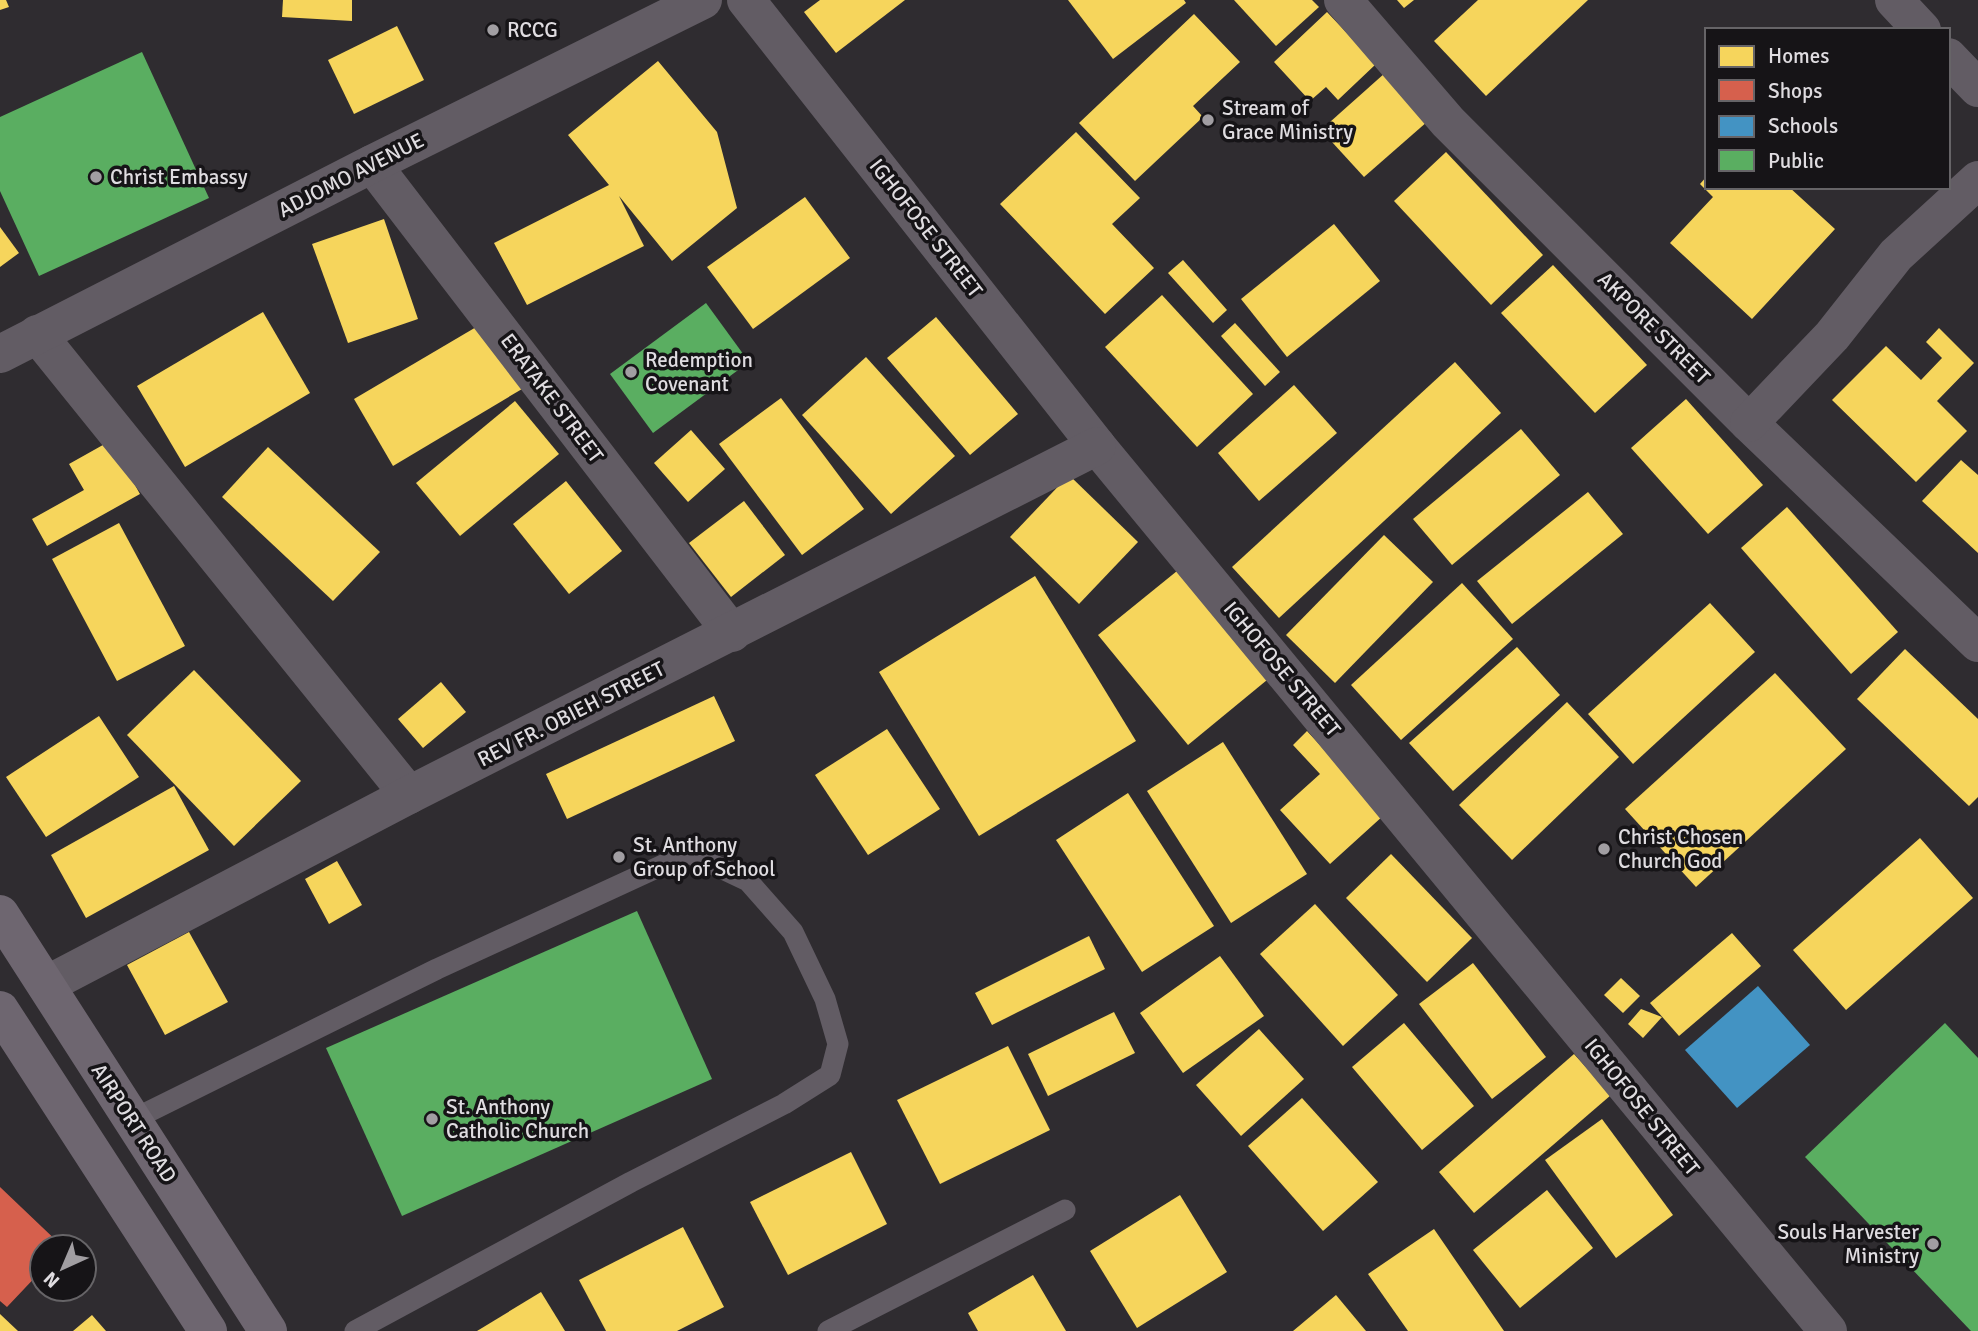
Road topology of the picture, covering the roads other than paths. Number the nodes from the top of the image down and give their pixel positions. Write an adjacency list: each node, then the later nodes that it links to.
1 (703, 0): 8 (street, ADJOMO AVENUE)
2 (746, 0): 13 (street, IGHOFOSE STREET)
3 (1343, 0): 12 (street, AKPORE STREET)
4 (1894, 0): 5 (street)
5 (1920, 28)
6 (1950, 59): 7 (street)
7 (1978, 88)
8 (372, 164): 10 (street, ADJOMO AVENUE); 14 (street, ERATAKE STREET)
9 (1978, 180): 12 (street)
10 (37, 334): 11 (street, ADJOMO AVENUE); 16 (street)
11 (0, 354)
12 (1749, 423): 15 (street, AKPORE STREET)
13 (1097, 446): 14 (street, REV FR. OBIEH STREET); 26 (street, IGHOFOSE STREET)
14 (733, 633): 16 (street, REV FR. OBIEH STREET)
15 (1978, 643)
16 (409, 795): 18 (street, REV FR. OBIEH STREET)
17 (0, 914): 18 (main road, AIRPORT ROAD)
18 (46, 985): 20 (main road, AIRPORT ROAD)
19 (2, 1018): 22 (main road)
20 (132, 1120): 23 (main road, AIRPORT ROAD); 24 (lane)
21 (1065, 1210): 25 (lane)
22 (208, 1331)
23 (268, 1331)
24 (355, 1331)
25 (828, 1331)
26 (1828, 1331)

